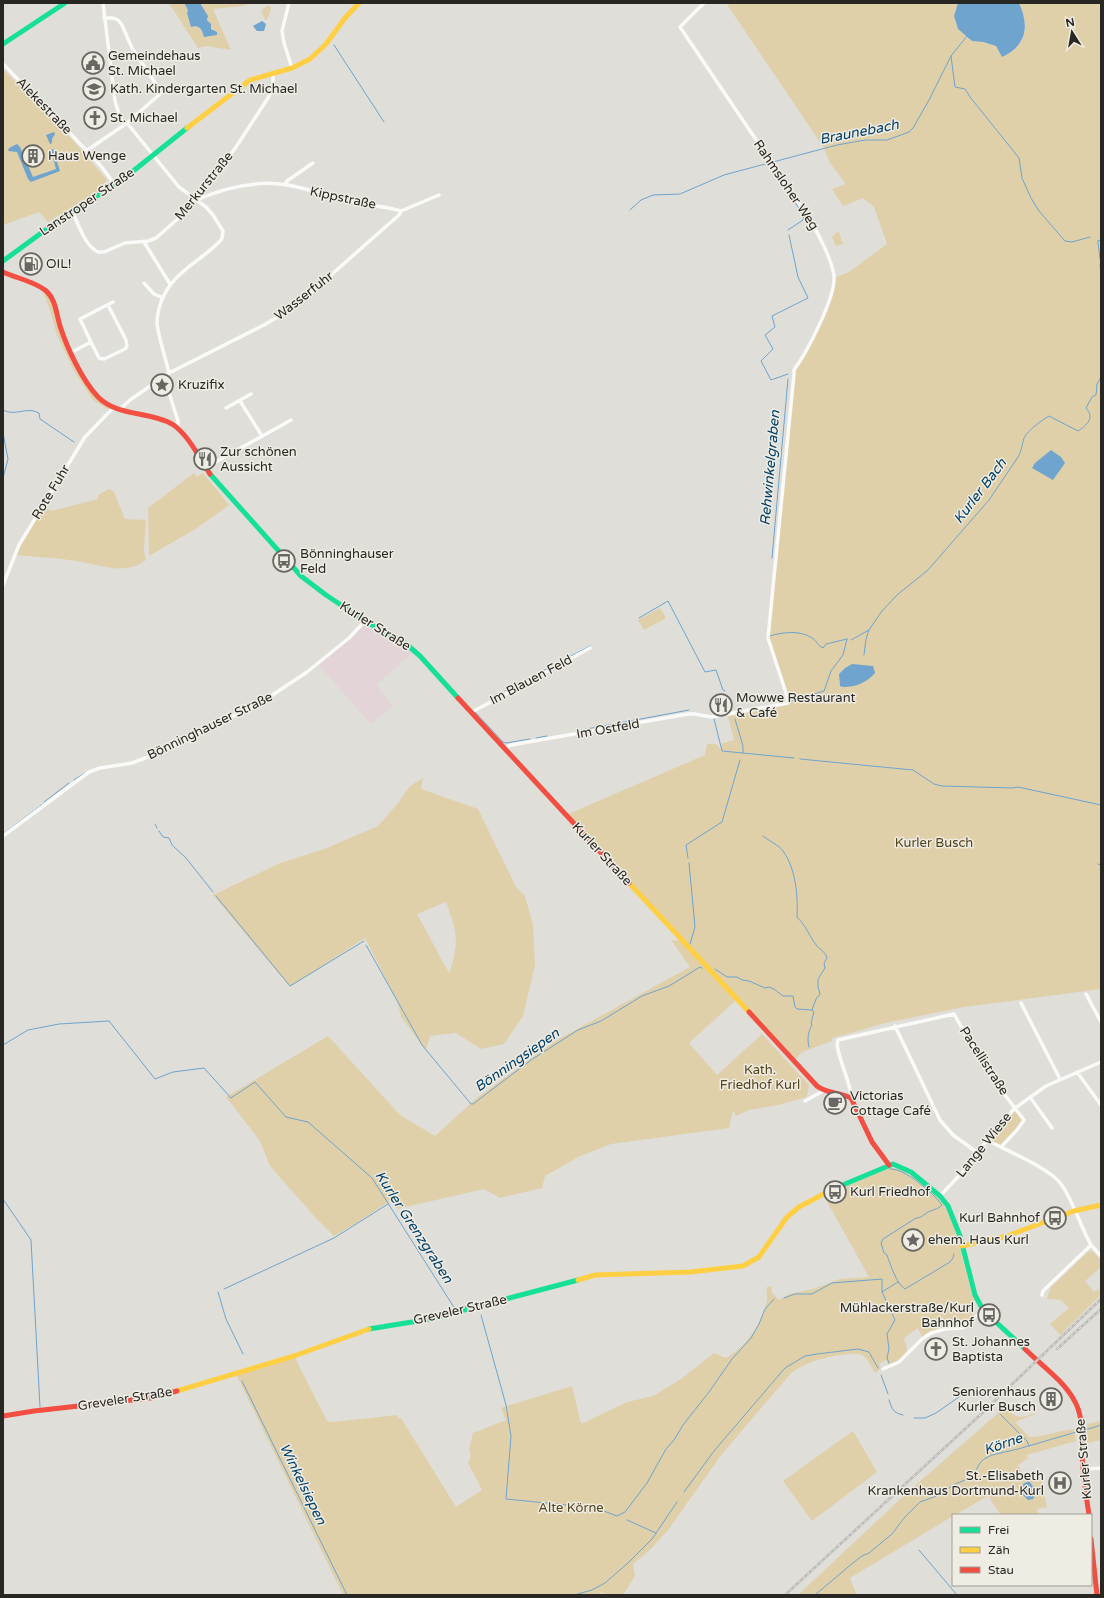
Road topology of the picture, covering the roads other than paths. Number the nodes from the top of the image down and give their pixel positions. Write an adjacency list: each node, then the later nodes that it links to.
1 (65, 3): 7 (main road)
2 (103, 3): 6 (street)
3 (289, 3): 9 (street)
4 (359, 3): 9 (main road, Lanstroper Straße)
5 (704, 3): 45 (street, Rahmsloher Weg)
6 (104, 18): 11 (street); 11 (street)
7 (3, 44)
8 (3, 64): 12 (street, Alekestraße)
9 (292, 68): 10 (main road, Lanstroper Straße)
10 (272, 75): 13 (main road, Lanstroper Straße); 18 (street, Merkurstraße)
11 (126, 123): 12 (street); 13 (street)
12 (86, 151): 15 (street, Alekestraße)
13 (153, 156): 15 (main road, Lanstroper Straße); 18 (street)
14 (313, 164): 16 (street, Kippstraße)
15 (115, 185): 20 (main road, Lanstroper Straße)
16 (285, 185): 18 (street, Kippstraße); 19 (street, Kippstraße)
17 (439, 195): 19 (street, Wasserfuhr)
18 (196, 200): 21 (street, Merkurstraße); 25 (street)
19 (401, 211): 31 (street, Wasserfuhr)
20 (72, 212): 21 (street, Merkurstraße); 22 (main road, Lanstroper Straße)
21 (144, 242): 25 (street)
22 (3, 261)
23 (3, 272): 30 (main road, Kurler Straße)
24 (144, 283): 26 (street)
25 (170, 284): 26 (street)
26 (163, 298): 31 (street)
27 (113, 302): 28 (street)
28 (108, 305): 29 (street); 29 (street)
29 (91, 342): 30 (street)
30 (72, 352): 36 (main road, Kurler Straße)
31 (169, 373): 32 (street, Wasserfuhr)
32 (164, 376): 36 (street, Wasserfuhr); 38 (street)
33 (251, 394): 34 (street)
34 (240, 401): 35 (street); 39 (street)
35 (226, 408)
36 (116, 409): 38 (main road, Kurler Straße); 41 (street, Rote Fuhr)
37 (291, 420): 39 (street)
38 (178, 428): 40 (main road, Kurler Straße)
39 (262, 436): 40 (street)
40 (205, 468): 42 (main road, Kurler Straße)
41 (3, 585)
42 (365, 621): 44 (main road, Kurler Straße); 47 (street, Bönninghauser Straße)
43 (590, 648): 44 (street, Im Blauen Feld)
44 (472, 712): 46 (main road, Kurler Straße)
45 (711, 717): 46 (street, Im Ostfeld)
46 (505, 748): 55 (main road, Kurler Straße)
47 (3, 836)
48 (1086, 994): 50 (street)
49 (1021, 1003): 54 (street)
50 (1101, 1022)
51 (895, 1026): 57 (street); 60 (street, Pacellistraße); 64 (street)
52 (1101, 1062): 53 (street, Lange Wiese)
53 (1077, 1072): 54 (street, Lange Wiese); 59 (street)
54 (1060, 1079): 56 (street, Lange Wiese)
55 (823, 1091): 57 (main road); 58 (street)
56 (1030, 1096): 60 (street, Lange Wiese); 61 (street)
57 (851, 1098): 65 (main road)
58 (805, 1101)
59 (1101, 1105)
60 (1015, 1108): 62 (street, Lange Wiese); 63 (street, Pacellistraße)
61 (1052, 1128)
62 (987, 1140): 63 (street); 64 (street, Lange Wiese)
63 (1001, 1147): 68 (street)
64 (978, 1153): 66 (street, Lange Wiese)
65 (889, 1165): 66 (main road, Kurler Straße); 75 (main road, Greveler Straße)
66 (940, 1196): 70 (main road, Kurler Straße)
67 (1101, 1205): 68 (main road)
68 (1074, 1211): 69 (street); 70 (main road)
69 (1091, 1245): 71 (street); 72 (street)
70 (962, 1246): 73 (main road, Kurler Straße)
71 (1101, 1256)
72 (1042, 1295)
73 (983, 1310): 74 (street); 77 (main road, Kurler Straße)
74 (884, 1369)
75 (3, 1416)
76 (1101, 1468): 77 (street)
77 (1084, 1469): 78 (main road, Kurler Straße)
78 (1088, 1514)
79 (1092, 1548): 80 (main road)
80 (1097, 1595)

